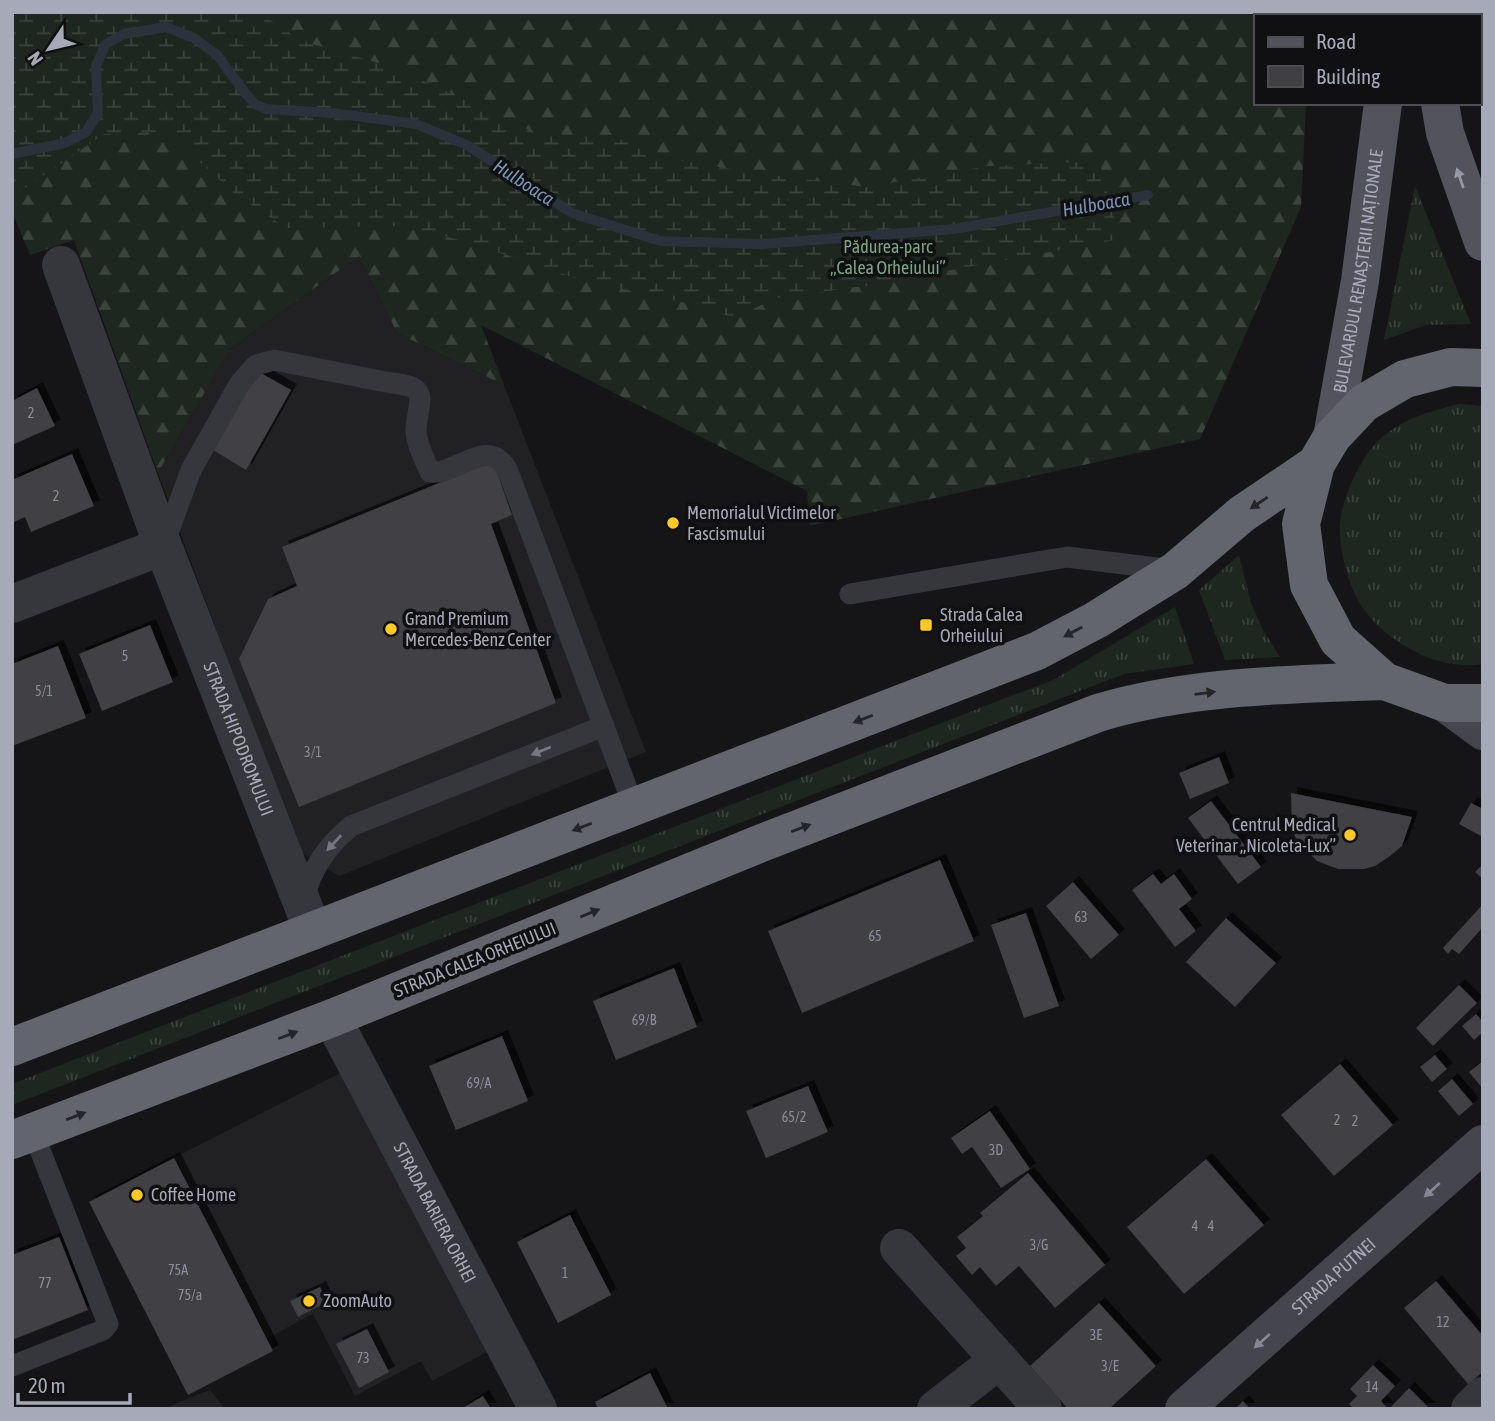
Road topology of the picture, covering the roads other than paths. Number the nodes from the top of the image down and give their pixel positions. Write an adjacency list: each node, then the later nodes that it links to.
1 (1383, 105): 6 (main road, BULEVARDUL RENAȘTERII NAȚIONALE)
2 (1440, 105): 3 (main road, one-way to 2)
3 (1483, 242)
4 (61, 265): 7 (street, STRADA HIPODROMULUI)
5 (1483, 368): 6 (highway)
6 (1324, 451): 8 (highway, one-way to 8); 11 (highway)
7 (163, 546): 10 (street); 14 (lane); 17 (street, STRADA HIPODROMULUI)
8 (1175, 571): 9 (lane); 16 (highway, one-way to 16)
9 (850, 594)
10 (12, 604)
11 (1384, 681): 12 (highway); 18 (highway, STRADA CALEA ORHEIULUI, one-way to 11)
12 (1446, 703): 13 (highway); 15 (street)
13 (1483, 703)
14 (604, 726): 16 (lane); 17 (lane, one-way to 17)
15 (1483, 731)
16 (634, 807): 17 (highway, one-way to 17)
17 (308, 916): 19 (highway)
18 (332, 1018): 20 (highway, STRADA CALEA ORHEIULUI, one-way to 18); 26 (street, STRADA BARIERA ORHEI)
19 (12, 1047)
20 (23, 1136): 24 (lane)
21 (1483, 1144): 29 (street, STRADA PUTNEI, one-way to 29)
22 (899, 1248): 23 (street)
23 (999, 1360): 27 (street); 28 (street)
24 (12, 1366)
25 (1483, 1396): 30 (street)
26 (538, 1409)
27 (936, 1409)
28 (1042, 1409)
29 (1184, 1409)
30 (1470, 1409)

